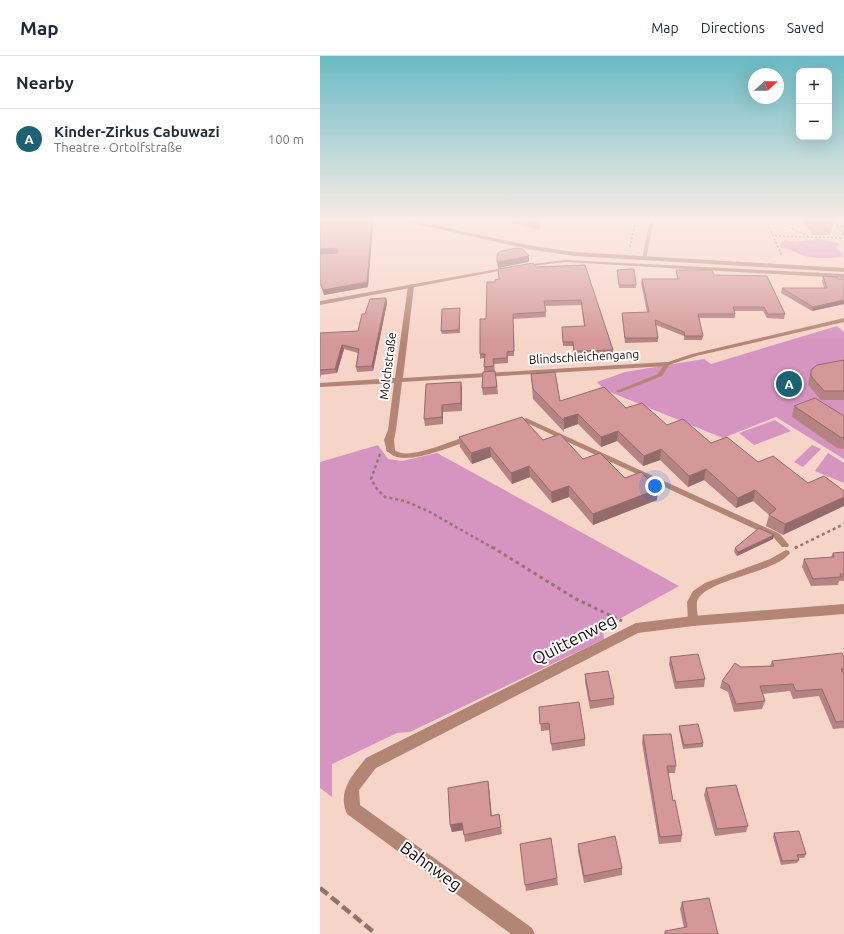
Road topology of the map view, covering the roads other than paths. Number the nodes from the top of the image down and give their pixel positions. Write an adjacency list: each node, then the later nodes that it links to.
1 (622, 261): 3 (lane)
2 (680, 261): 4 (street)
3 (621, 265): 5 (lane); 6 (lane)
4 (844, 270)
5 (844, 276)
6 (411, 286): 7 (lane); 10 (street, Molchstraße)
7 (320, 302)
8 (844, 320): 9 (lane, Blindschleichengang)
9 (667, 364): 10 (street, Blindschleichengang); 12 (lane)
10 (398, 380): 11 (street, Blindschleichengang); 15 (street, Molchstraße)
11 (320, 385)
12 (619, 391)
13 (511, 425): 17 (lane)
14 (476, 436): 15 (lane)
15 (390, 450)
16 (844, 609): 17 (street, Quittenweg)
17 (693, 621): 18 (street, Quittenweg)
18 (352, 788): 19 (street, Bahnweg)
19 (526, 934)

